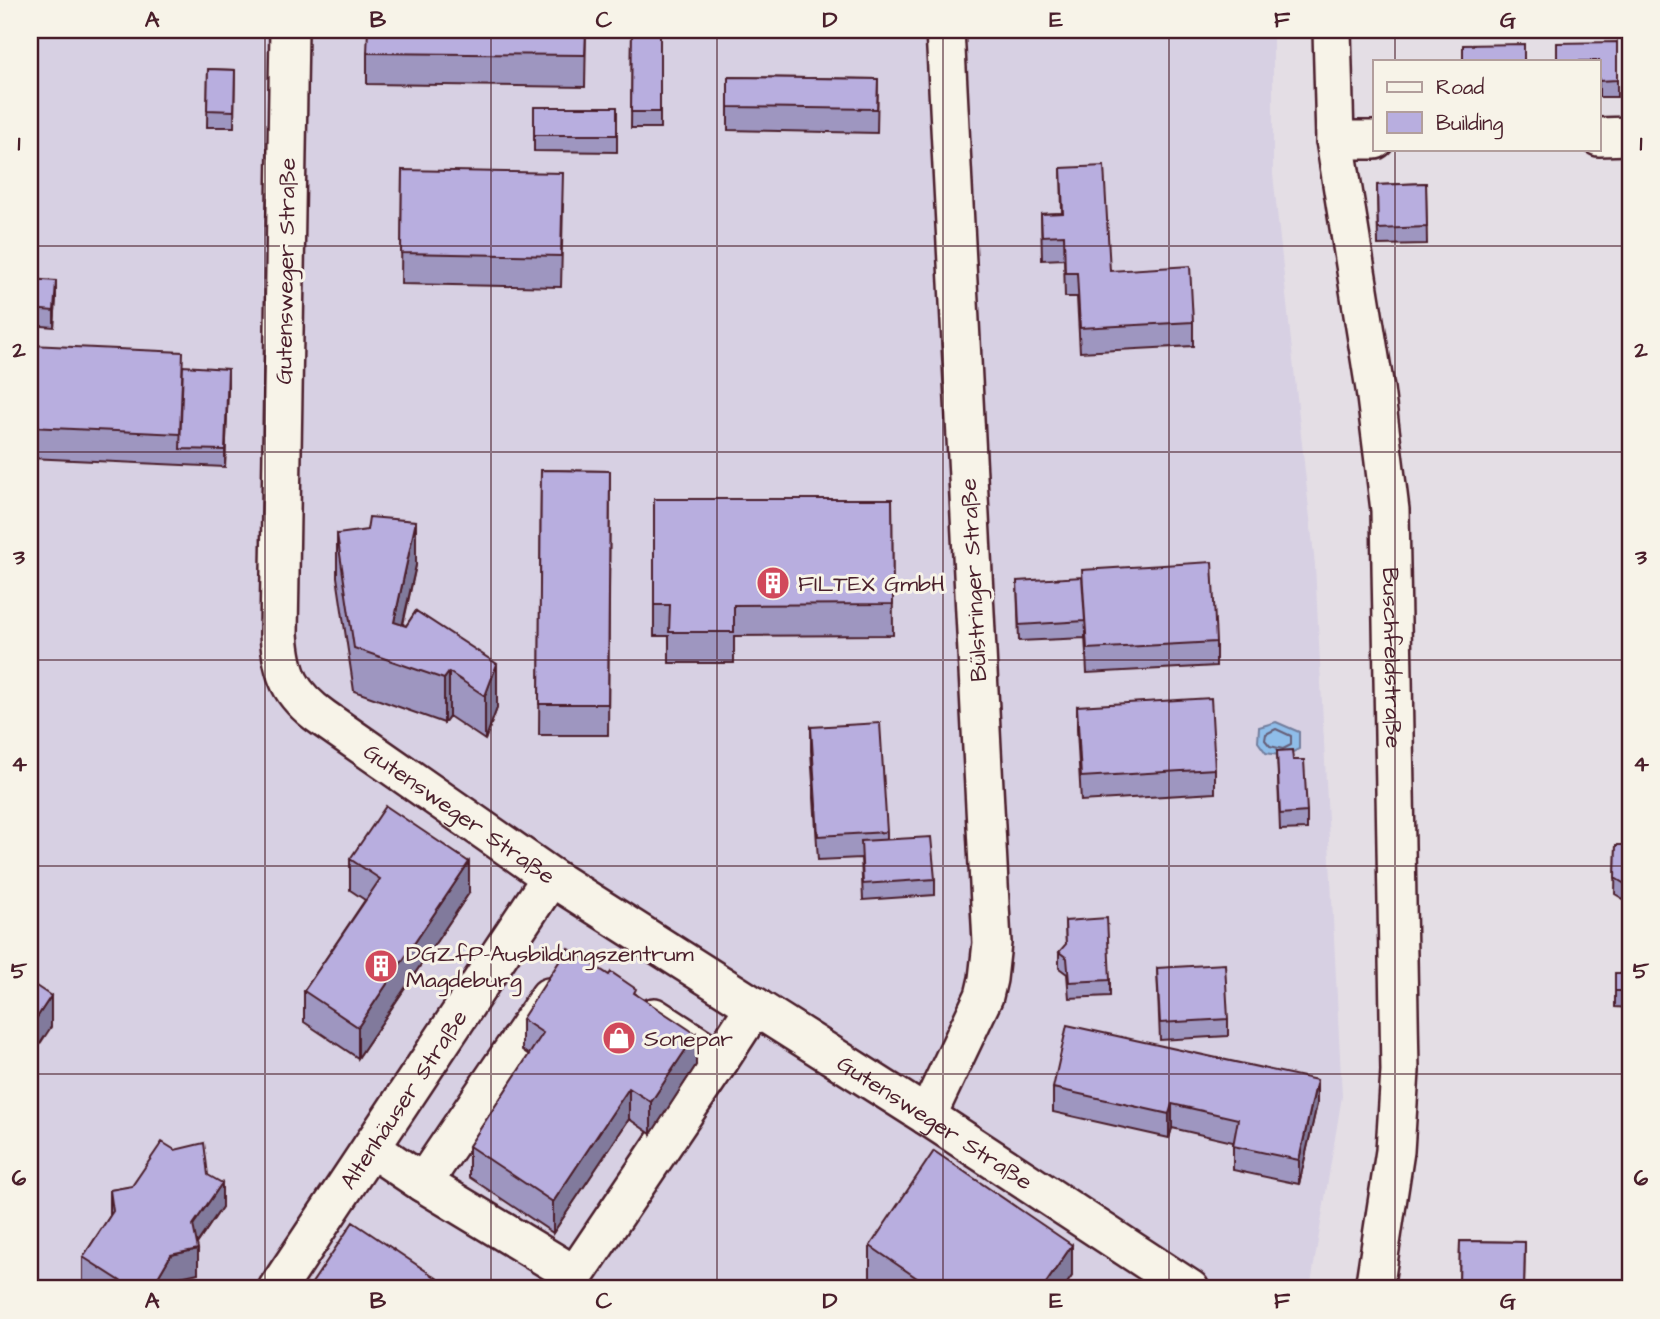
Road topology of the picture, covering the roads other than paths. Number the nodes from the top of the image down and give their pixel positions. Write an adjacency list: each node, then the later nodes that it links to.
1 (289, 30): 8 (street, Gutensweger Straße)
2 (946, 30): 13 (street, Bülstringer Straße)
3 (1332, 30): 6 (street, Buschfeldstraße)
4 (1630, 136): 5 (street)
5 (1600, 137)
6 (1335, 140): 7 (street); 18 (street, Buschfeldstraße)
7 (1373, 140)
8 (551, 877): 11 (street, Gutensweger Straße); 14 (street, Altenhäuser Straße)
9 (565, 975): 15 (street)
10 (624, 997): 12 (street)
11 (755, 1006): 12 (street); 13 (street, Gutensweger Straße)
12 (720, 1060): 15 (street)
13 (927, 1116): 17 (street, Gutensweger Straße)
14 (371, 1148): 15 (street); 16 (street, Altenhäuser Straße)
15 (423, 1184)
16 (277, 1289)
17 (1190, 1289)
18 (1374, 1289)

